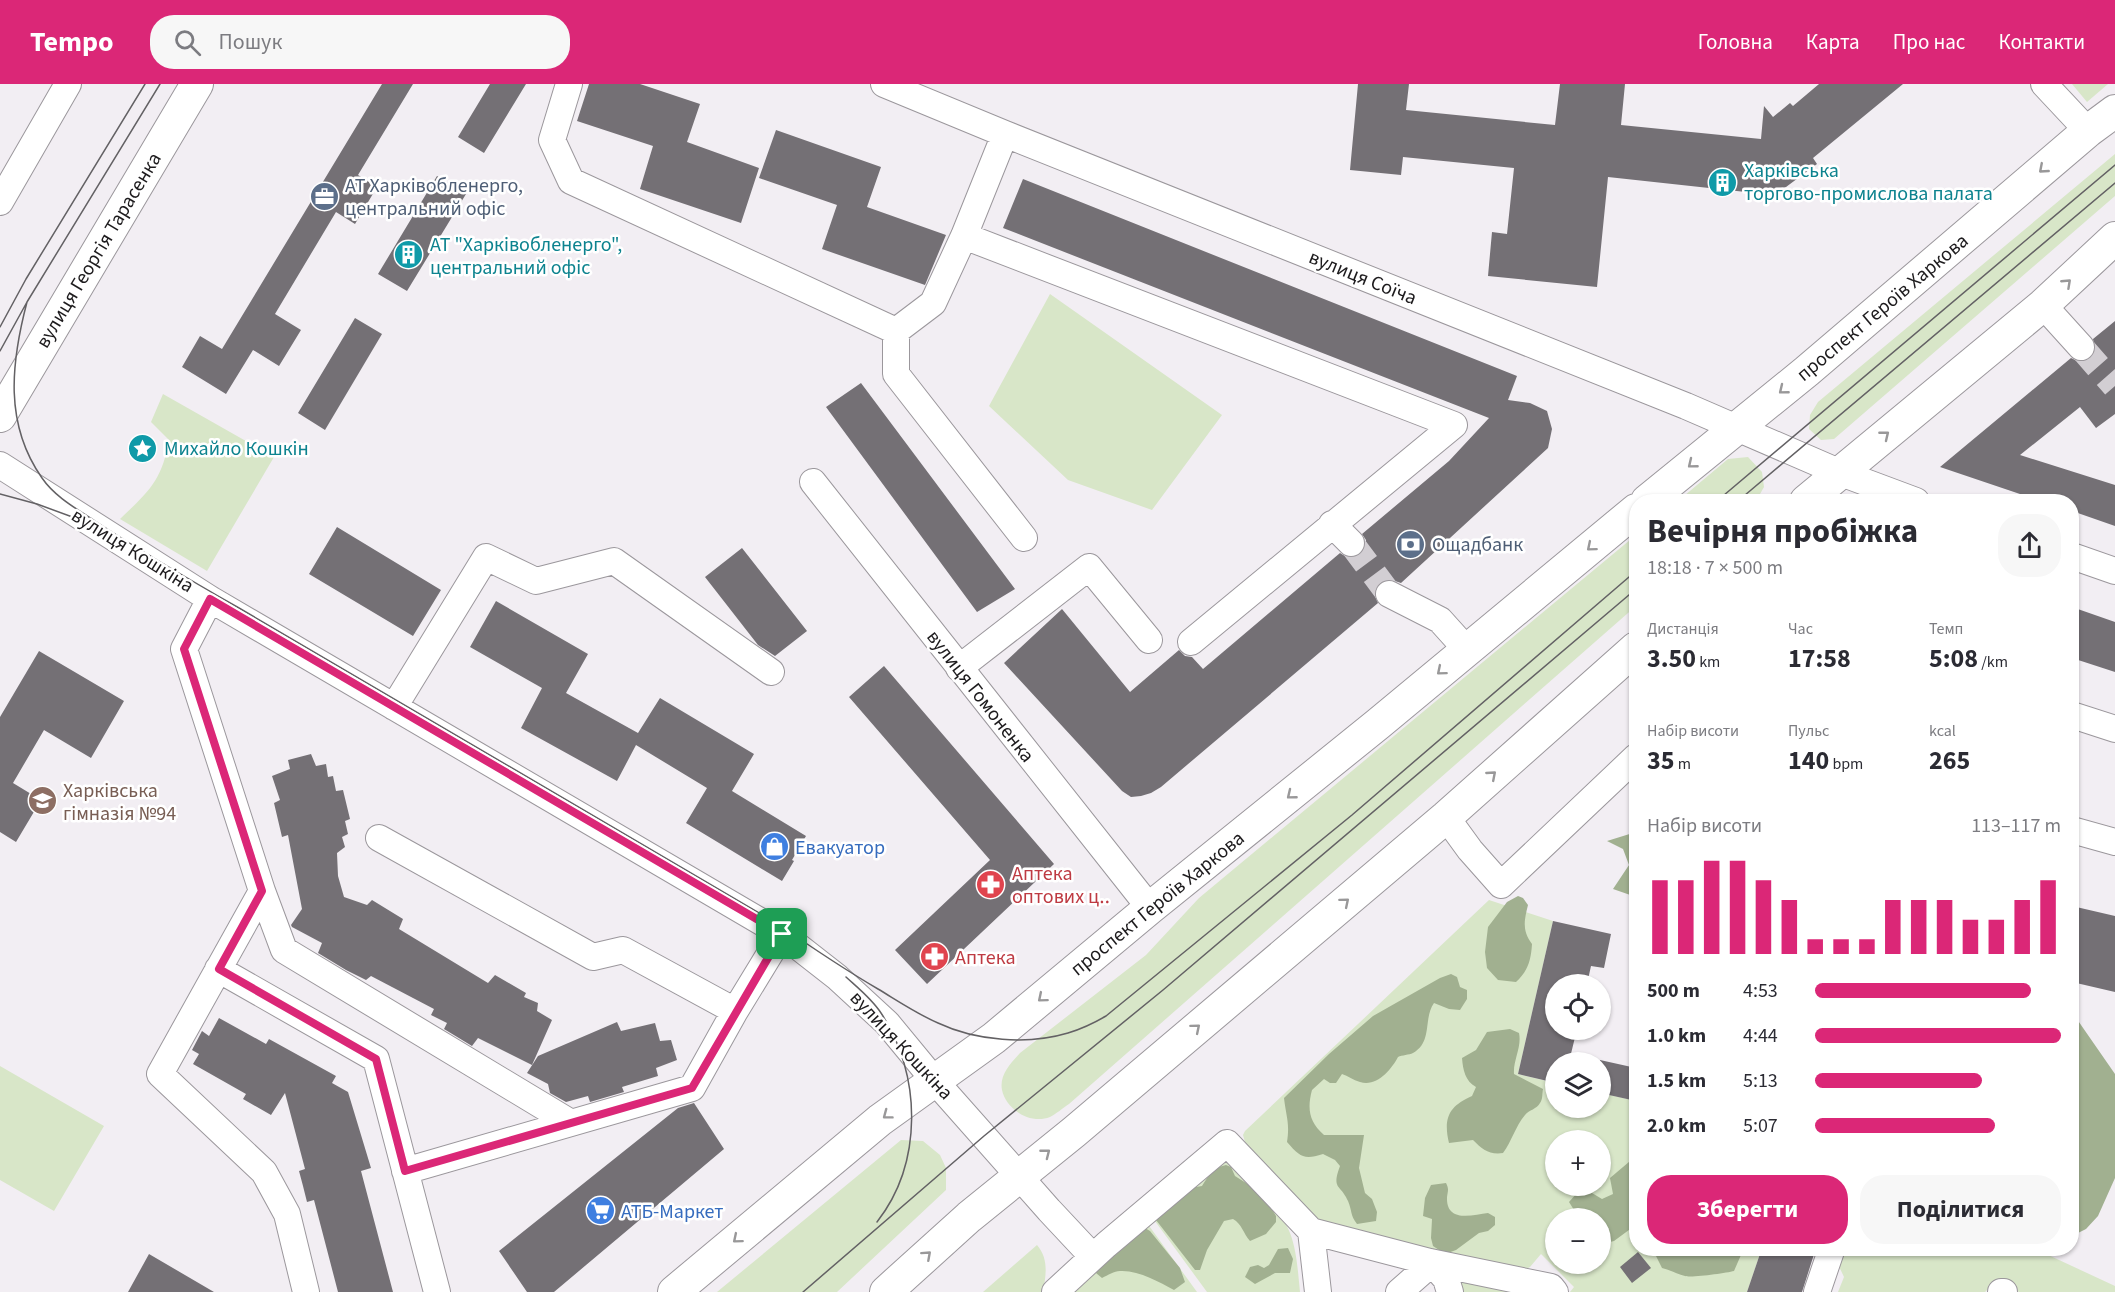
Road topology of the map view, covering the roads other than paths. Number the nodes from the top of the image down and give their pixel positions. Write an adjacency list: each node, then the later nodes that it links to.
1 (68, 84): 9 (street)
2 (197, 84): 15 (main road, вулиця Георгія Тарасенка)
3 (569, 84): 13 (street)
4 (884, 84): 8 (street, вулиця Соїча)
5 (2044, 84): 7 (street)
6 (2115, 111): 7 (main road, проспект Героїв Харкова)
7 (2088, 131): 16 (main road, проспект Героїв Харкова, one-way to 16)
8 (1005, 134): 10 (street); 16 (street, вулиця Соїча)
9 (0, 202)
10 (964, 236): 13 (street); 24 (street)
11 (2115, 238): 12 (main road, one-way to 11)
12 (2043, 305): 14 (street); 18 (main road, one-way to 12)
13 (896, 331): 25 (street)
14 (2081, 347)
15 (0, 416)
16 (1737, 427): 18 (street, вулиця Соїча); 20 (main road, проспект Героїв Харкова, one-way to 20)
17 (0, 465): 30 (street, вулиця Кошкіна)
18 (1841, 473): 21 (main road); 22 (street, вулиця Соїча)
19 (813, 482): 35 (street, вулиця Гомоненка)
20 (1656, 494)
21 (1815, 494)
22 (1897, 494)
23 (1629, 516): 33 (main road, проспект Героїв Харкова, one-way to 33)
24 (1332, 524): 26 (street); 32 (street)
25 (1024, 538)
26 (1351, 543)
27 (2079, 558): 28 (street)
28 (2115, 571)
29 (1389, 594): 33 (street)
30 (210, 599): 37 (street, вулиця Кошкіна); 45 (street)
31 (1149, 640): 35 (street)
32 (1191, 642)
33 (1467, 650): 46 (main road, проспект Героїв Харкова, one-way to 46)
34 (1629, 654): 41 (main road, one-way to 34)
35 (959, 668): 46 (street, вулиця Гомоненка)
36 (771, 672): 37 (street)
37 (394, 707): 47 (street, вулиця Кошкіна)
38 (2079, 717): 39 (street)
39 (2115, 729)
40 (1629, 764): 41 (street)
41 (1446, 817): 53 (main road, one-way to 41)
42 (2079, 832): 44 (street)
43 (379, 838): 49 (street)
44 (2115, 842)
45 (262, 891): 48 (street); 51 (street)
46 (1150, 908): 50 (main road, проспект Героїв Харкова, one-way to 50)
47 (782, 934): 49 (street); 50 (street, вулиця Кошкіна)
48 (219, 969): 52 (street); 58 (street)
49 (735, 1011): 51 (street)
50 (934, 1080): 53 (street, вулиця Кошкіна); 60 (main road, проспект Героїв Харкова, one-way to 60)
51 (571, 1123): 52 (street)
52 (405, 1171): 59 (street)
53 (1019, 1175): 56 (street, вулиця Кошкіна); 61 (main road, one-way to 53)
54 (1311, 1231): 56 (street); 57 (street); 63 (street)
55 (1829, 1256): 67 (street)
56 (1093, 1257): 62 (street)
57 (1432, 1263): 64 (street); 65 (street); 66 (street)
58 (306, 1292)
59 (437, 1292)
60 (675, 1292)
61 (886, 1292)
62 (1055, 1292)
63 (1318, 1292)
64 (1399, 1292)
65 (1450, 1292)
66 (1555, 1292)
67 (1817, 1292)

